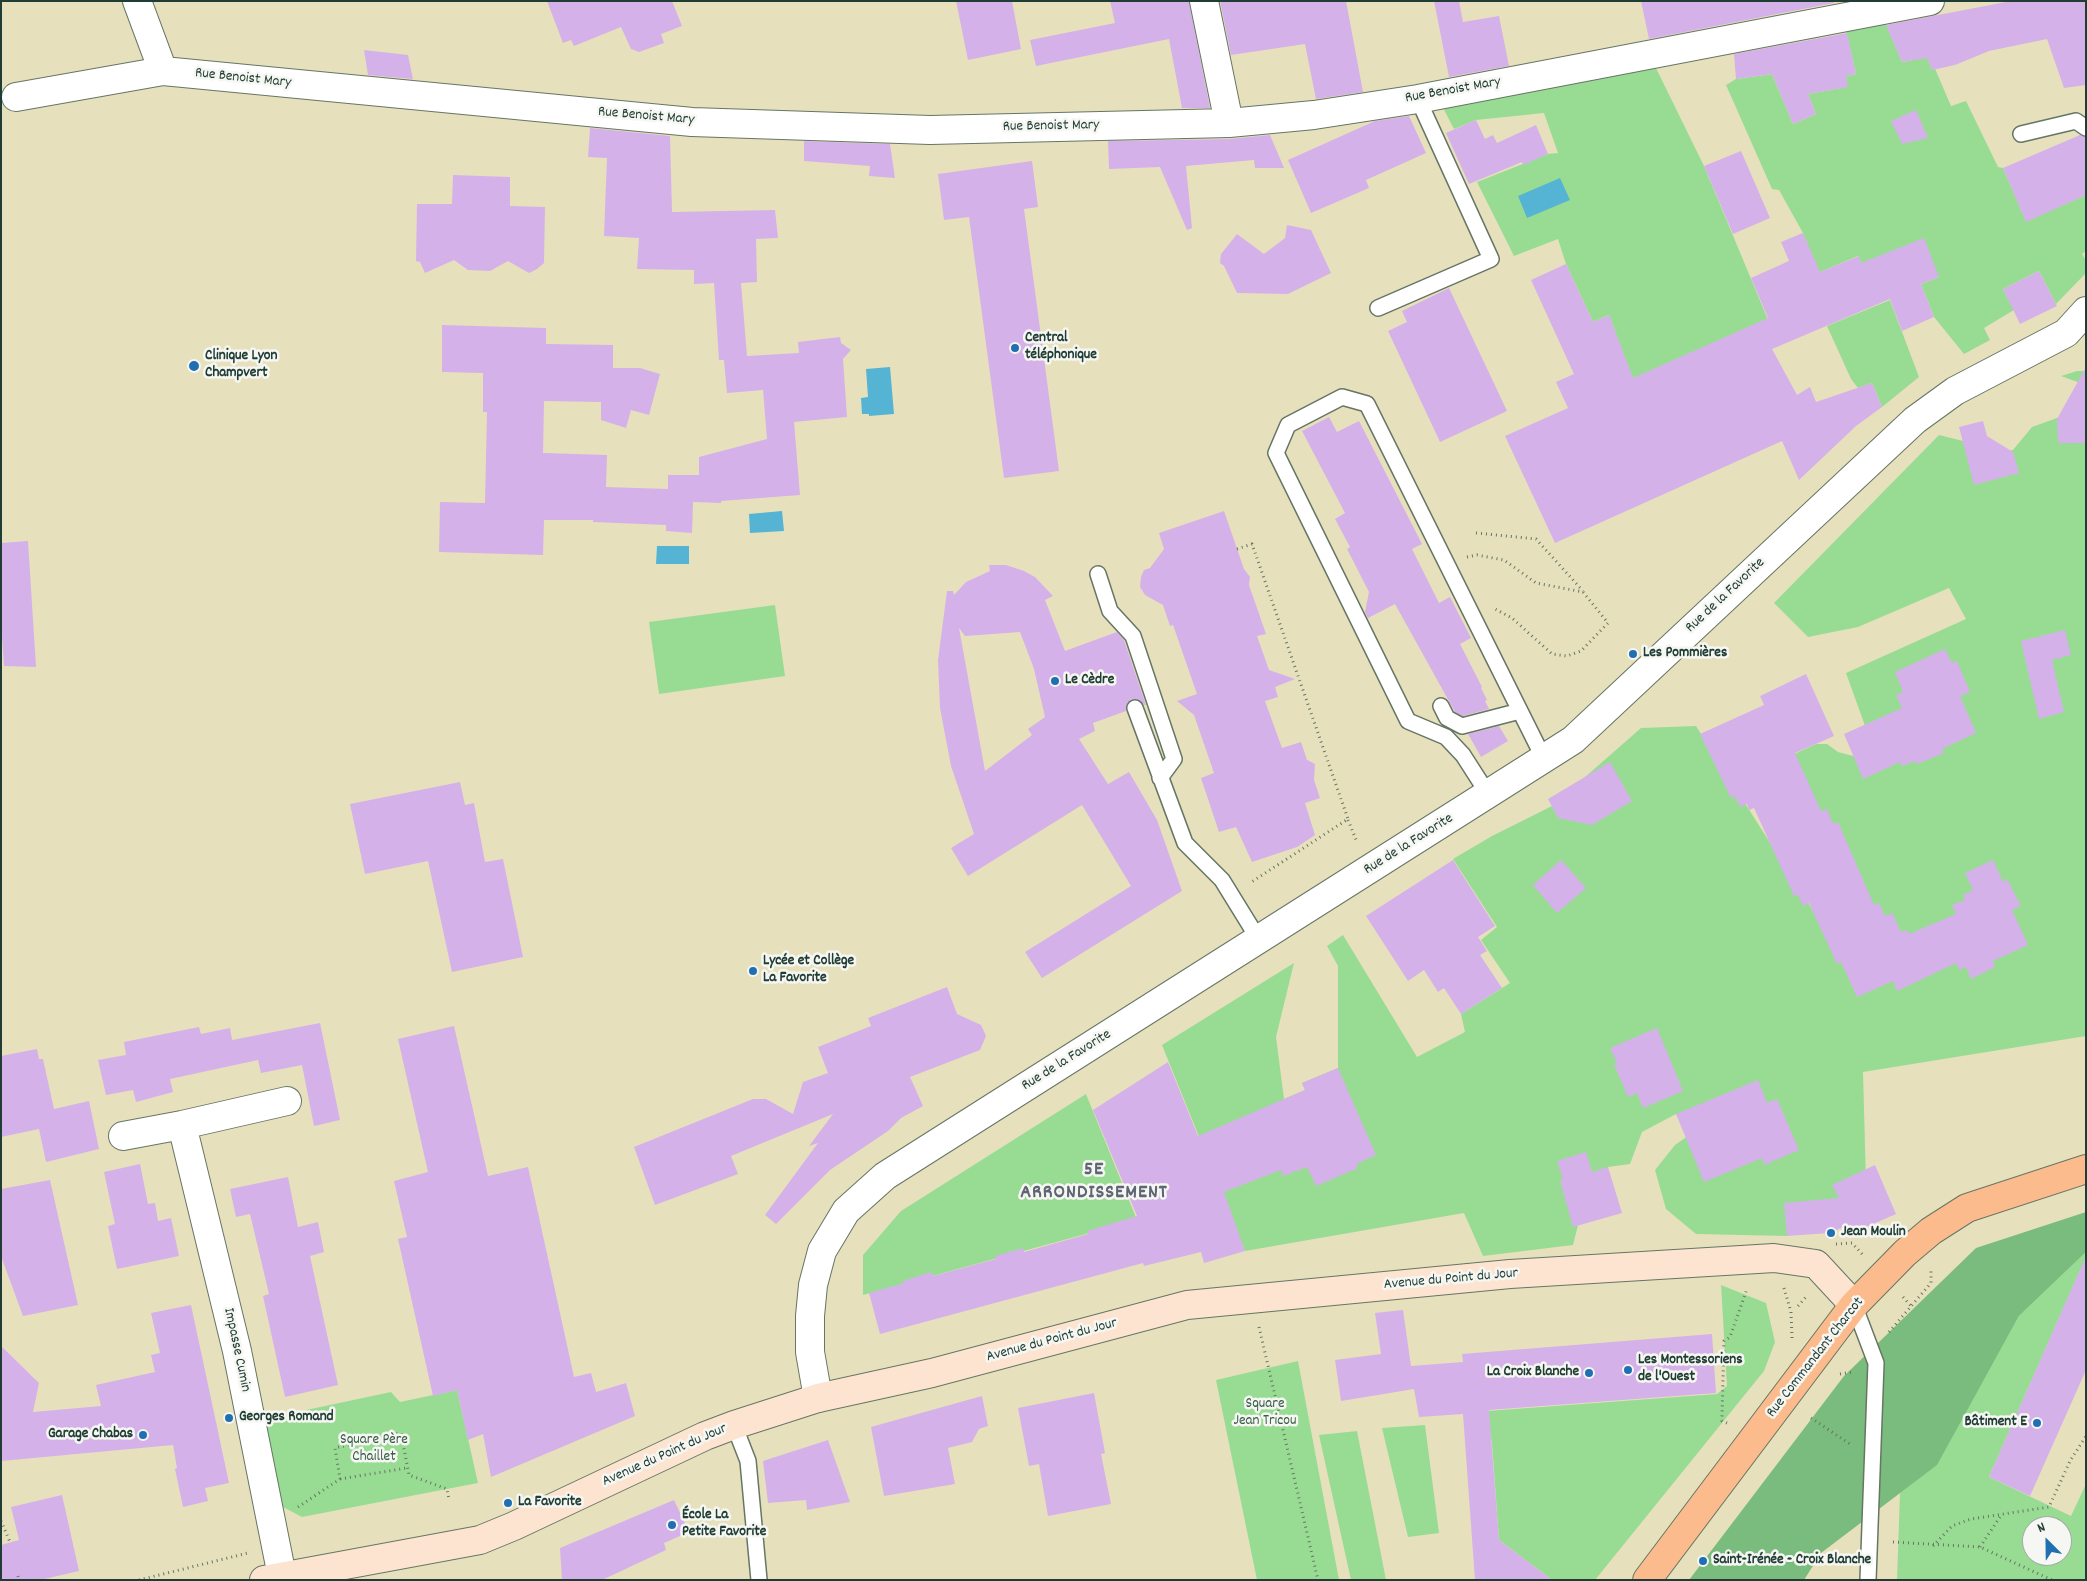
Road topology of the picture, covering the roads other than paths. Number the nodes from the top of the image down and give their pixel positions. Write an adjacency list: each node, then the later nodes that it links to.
1 (137, 1): 5 (street)
2 (1204, 1): 8 (street)
3 (1930, 1): 4 (street, Rue Benoist Mary)
4 (1892, 5): 7 (street, Rue Benoist Mary)
5 (162, 71): 6 (street, Rue Benoist Mary); 8 (street, Rue Benoist Mary)
6 (8, 98)
7 (1418, 98): 8 (street, Rue Benoist Mary); 11 (lane)
8 (1229, 123)
9 (2086, 128): 10 (lane)
10 (2021, 134)
11 (1378, 308)
12 (2086, 311): 13 (street, Rue de la Favorite)
13 (2077, 331): 18 (street, Rue de la Favorite)
14 (1098, 574): 19 (lane)
15 (1441, 706): 17 (lane)
16 (1135, 708): 19 (lane)
17 (1520, 711): 18 (lane); 20 (lane)
18 (1544, 758): 20 (street, Rue de la Favorite)
19 (1160, 778): 21 (lane)
20 (1488, 794): 21 (street, Rue de la Favorite)
21 (1259, 940): 27 (street, Rue de la Favorite)
22 (287, 1101): 23 (street)
23 (182, 1125): 24 (street); 29 (street, Impasse Cumin)
24 (123, 1136)
25 (2086, 1169): 26 (main road, Rue Commandant Charcot)
26 (1854, 1305): 27 (main road, Avenue du Point du Jour); 31 (main road, Rue Commandant Charcot); 32 (lane)
27 (818, 1398): 28 (main road, Avenue du Point du Jour)
28 (734, 1425): 29 (main road, Avenue du Point du Jour); 30 (lane)
29 (273, 1578)
30 (759, 1580)
31 (1647, 1580)
32 (1868, 1580)

